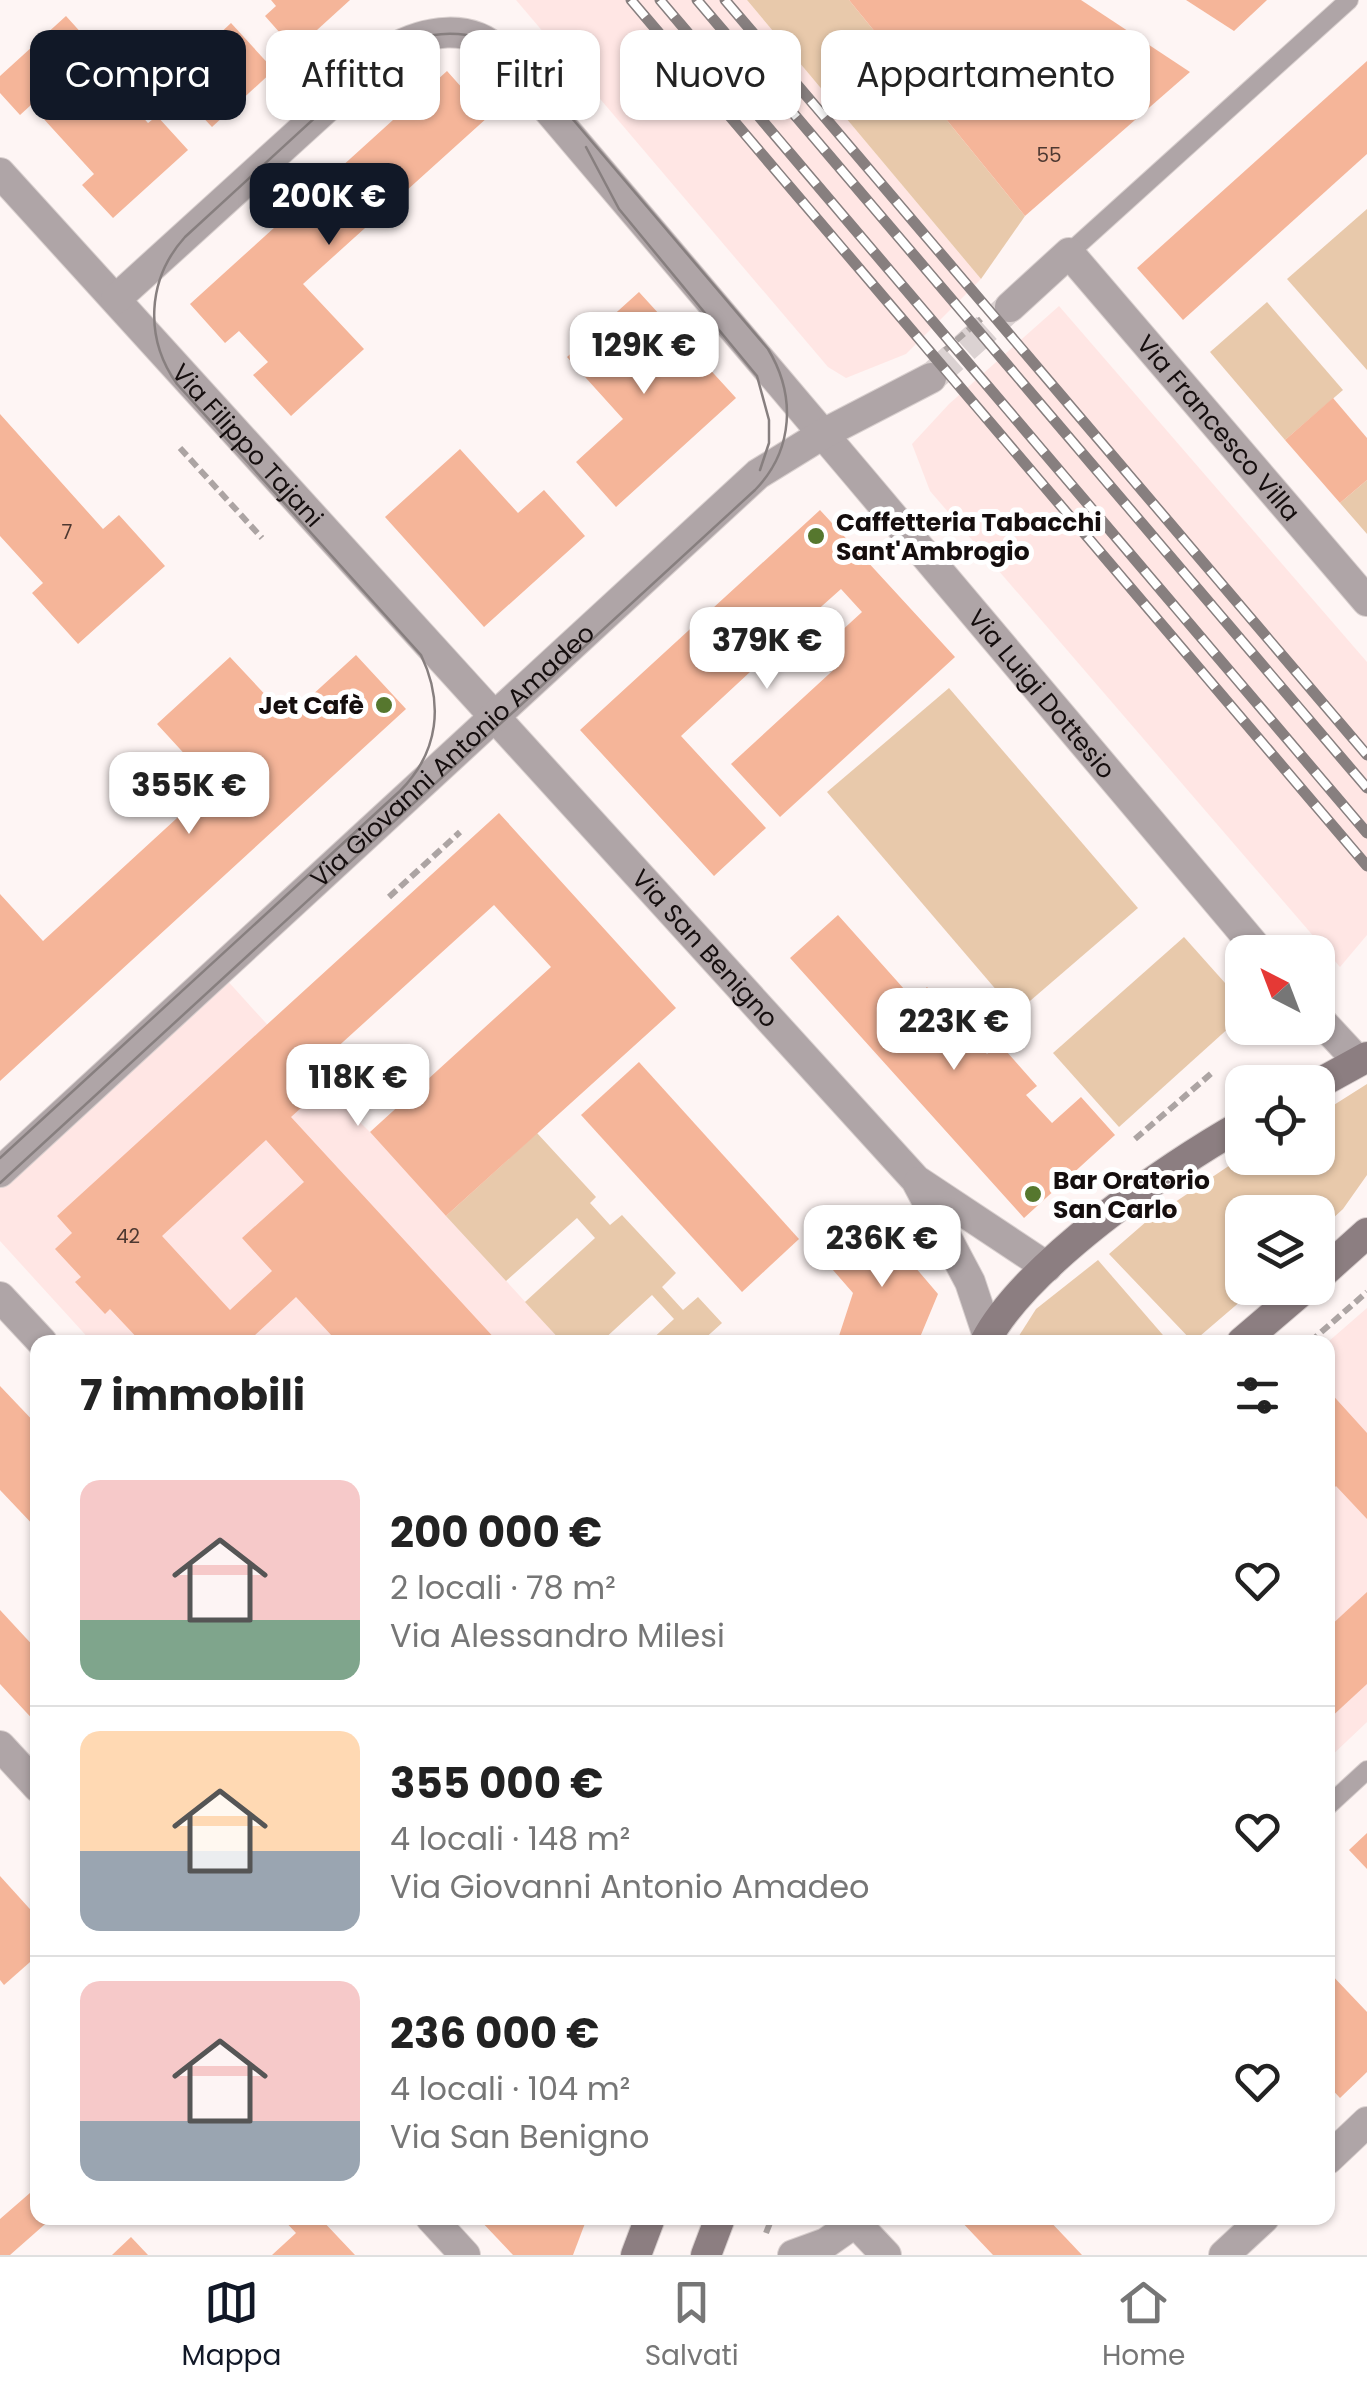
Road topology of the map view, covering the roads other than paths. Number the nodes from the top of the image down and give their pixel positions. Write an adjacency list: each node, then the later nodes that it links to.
1 (1349, 0): 3 (lane)
2 (0, 173): 4 (street, Via Filippo Tajani)
3 (1069, 253): 5 (street); 8 (street, Via Francesco Villa)
4 (116, 299): 7 (street, Via Luigi Dottesio); 9 (street, Via Filippo Tajani)
5 (1000, 309)
6 (934, 368): 7 (street, Via Giovanni Antonio Amadeo)
7 (822, 434): 9 (street, Via Giovanni Antonio Amadeo); 10 (street, Via Luigi Dottesio)
8 (1367, 601)
9 (492, 717): 15 (street, Via Giovanni Antonio Amadeo); 16 (street, Via San Benigno)
10 (1246, 935)
11 (1335, 1034): 12 (street)
12 (1362, 1059): 13 (street)
13 (1335, 1074)
14 (1225, 1136): 19 (street)
15 (0, 1172)
16 (916, 1180): 19 (street, Via San Benigno); 23 (street, Via San Benigno)
17 (1367, 1233): 18 (street)
18 (1335, 1262)
19 (1047, 1267): 24 (street)
20 (0, 1296): 22 (street)
21 (1285, 1305): 25 (street)
22 (36, 1335)
23 (986, 1335)
24 (990, 1335)
25 (1250, 1335)
26 (0, 1746): 28 (street)
27 (1367, 1770): 29 (lane)
28 (30, 1778)
29 (1335, 1800)
30 (1367, 2122): 31 (street)
31 (1335, 2152)
32 (437, 2225): 38 (street)
33 (647, 2225): 39 (street)
34 (717, 2225): 40 (street)
35 (847, 2225): 41 (street)
36 (858, 2225): 42 (street)
37 (1256, 2225): 43 (street)
38 (465, 2255)
39 (636, 2255)
40 (706, 2255)
41 (793, 2255)
42 (886, 2255)
43 (1224, 2255)

